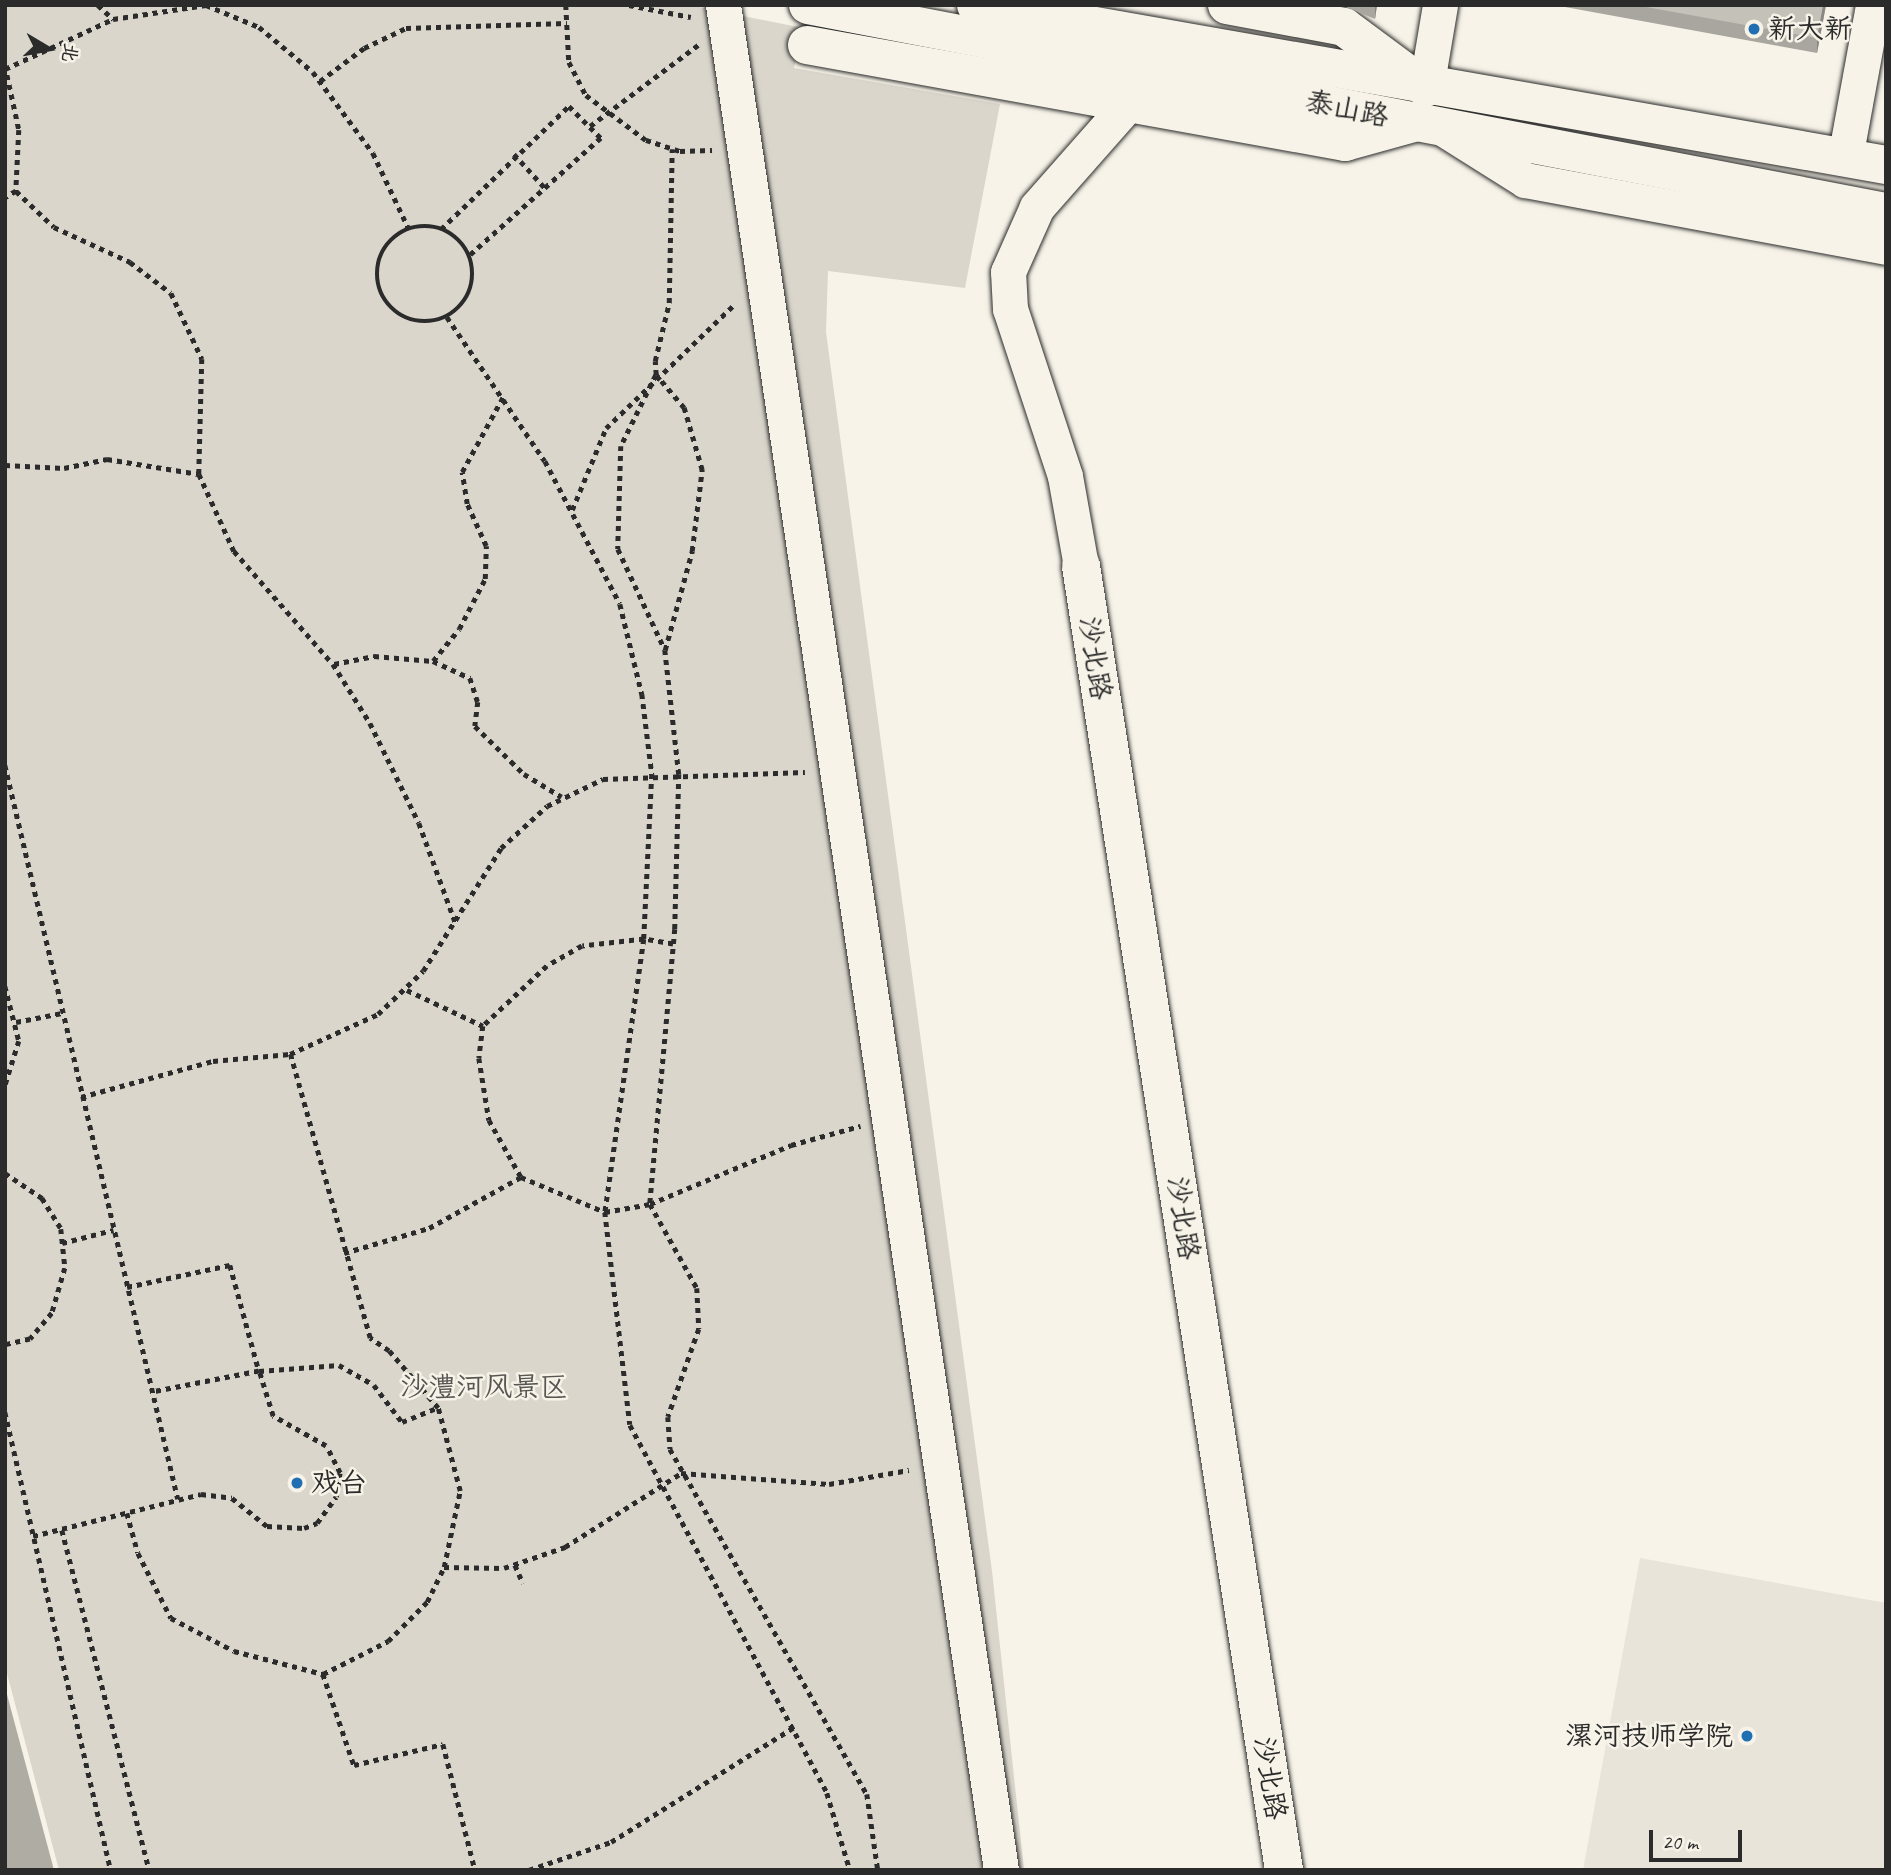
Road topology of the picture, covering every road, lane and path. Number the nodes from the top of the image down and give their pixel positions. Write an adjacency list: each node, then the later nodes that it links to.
1 (98, 5): 11 (path)
2 (206, 5): 11 (path); 15 (path)
3 (566, 5): 12 (path)
4 (629, 5): 10 (path)
5 (808, 5): 17 (street, 泰山路)
6 (976, 5): 17 (street, 泰山路)
7 (1440, 5): 17 (street)
8 (1873, 5): 23 (street)
9 (1233, 6): 17 (street)
10 (725, 14): 18 (path); 20 (street)
11 (113, 19): 14 (path)
12 (567, 23): 15 (path); 18 (path)
13 (807, 45): 16 (street)
14 (6, 67): 26 (path)
15 (320, 82): 29 (path)
16 (1127, 105): 17 (street); 39 (street)
17 (1428, 112): 23 (street, 泰山路); 28 (street, 泰山路)
18 (606, 114): 19 (path); 21 (path)
19 (590, 126): 22 (path); 25 (path)
20 (746, 147): 21 (path); 32 (street)
21 (672, 149): 34 (path)
22 (514, 154): 25 (path); 30 (path)
23 (1845, 158): 24 (street, 泰山路)
24 (1886, 165)
25 (545, 188): 31 (path)
26 (16, 191): 27 (path); 37 (path)
27 (5, 198)
28 (1885, 221)
29 (409, 229): 30 (path); 33 (path)
30 (441, 229): 31 (path)
31 (470, 256): 33 (path)
32 (764, 278): 34 (path); 44 (street)
33 (447, 317): 35 (path)
34 (656, 375): 38 (path); 40 (path); 40 (path)
35 (503, 397): 38 (path); 41 (path)
36 (5, 465): 37 (path)
37 (199, 474): 42 (path)
38 (572, 511): 45 (path)
39 (1081, 566): 93 (street, 沙北路)
40 (665, 650): 46 (path)
41 (433, 661): 42 (path); 48 (path)
42 (333, 664): 49 (path)
43 (5, 765): 47 (path)
44 (839, 770): 46 (path); 60 (street)
45 (652, 774): 46 (path); 48 (path); 50 (path)
46 (679, 774): 51 (path)
47 (8, 790): 54 (path)
48 (563, 798): 49 (path)
49 (456, 924): 53 (path)
50 (644, 939): 51 (path); 56 (path); 64 (path)
51 (673, 944): 63 (path)
52 (5, 986): 55 (path)
53 (407, 990): 56 (path); 57 (path)
54 (62, 1013): 55 (path); 59 (path)
55 (16, 1023): 58 (path)
56 (483, 1026): 62 (path)
57 (290, 1054): 59 (path); 67 (path)
58 (5, 1086)
59 (81, 1097): 65 (path)
60 (890, 1118): 63 (path); 74 (street)
61 (5, 1173): 66 (path)
62 (521, 1177): 64 (path); 67 (path)
63 (650, 1204): 64 (path); 75 (path)
64 (605, 1212): 76 (path)
65 (113, 1230): 66 (path); 68 (path)
66 (62, 1243): 69 (path)
67 (344, 1254): 72 (path)
68 (127, 1287): 70 (path); 71 (path)
69 (5, 1345)
70 (259, 1371): 71 (path); 72 (path); 77 (path)
71 (152, 1392): 77 (path)
72 (438, 1408): 82 (path)
73 (5, 1412): 80 (path)
74 (941, 1465): 75 (path); 92 (street)
75 (681, 1473): 76 (path); 91 (path)
76 (658, 1482): 81 (path); 85 (path)
77 (178, 1499): 78 (path)
78 (127, 1513): 79 (path); 84 (path)
79 (62, 1530): 80 (path); 87 (path)
80 (33, 1536): 86 (path)
81 (515, 1564): 82 (path); 83 (path)
82 (444, 1567): 84 (path)
83 (523, 1583)
84 (323, 1674): 88 (path)
85 (794, 1727): 89 (path); 90 (path)
86 (111, 1870)
87 (149, 1870)
88 (475, 1870)
89 (529, 1870)
90 (850, 1870)
91 (878, 1870)
92 (1001, 1870)
93 (1284, 1870)

